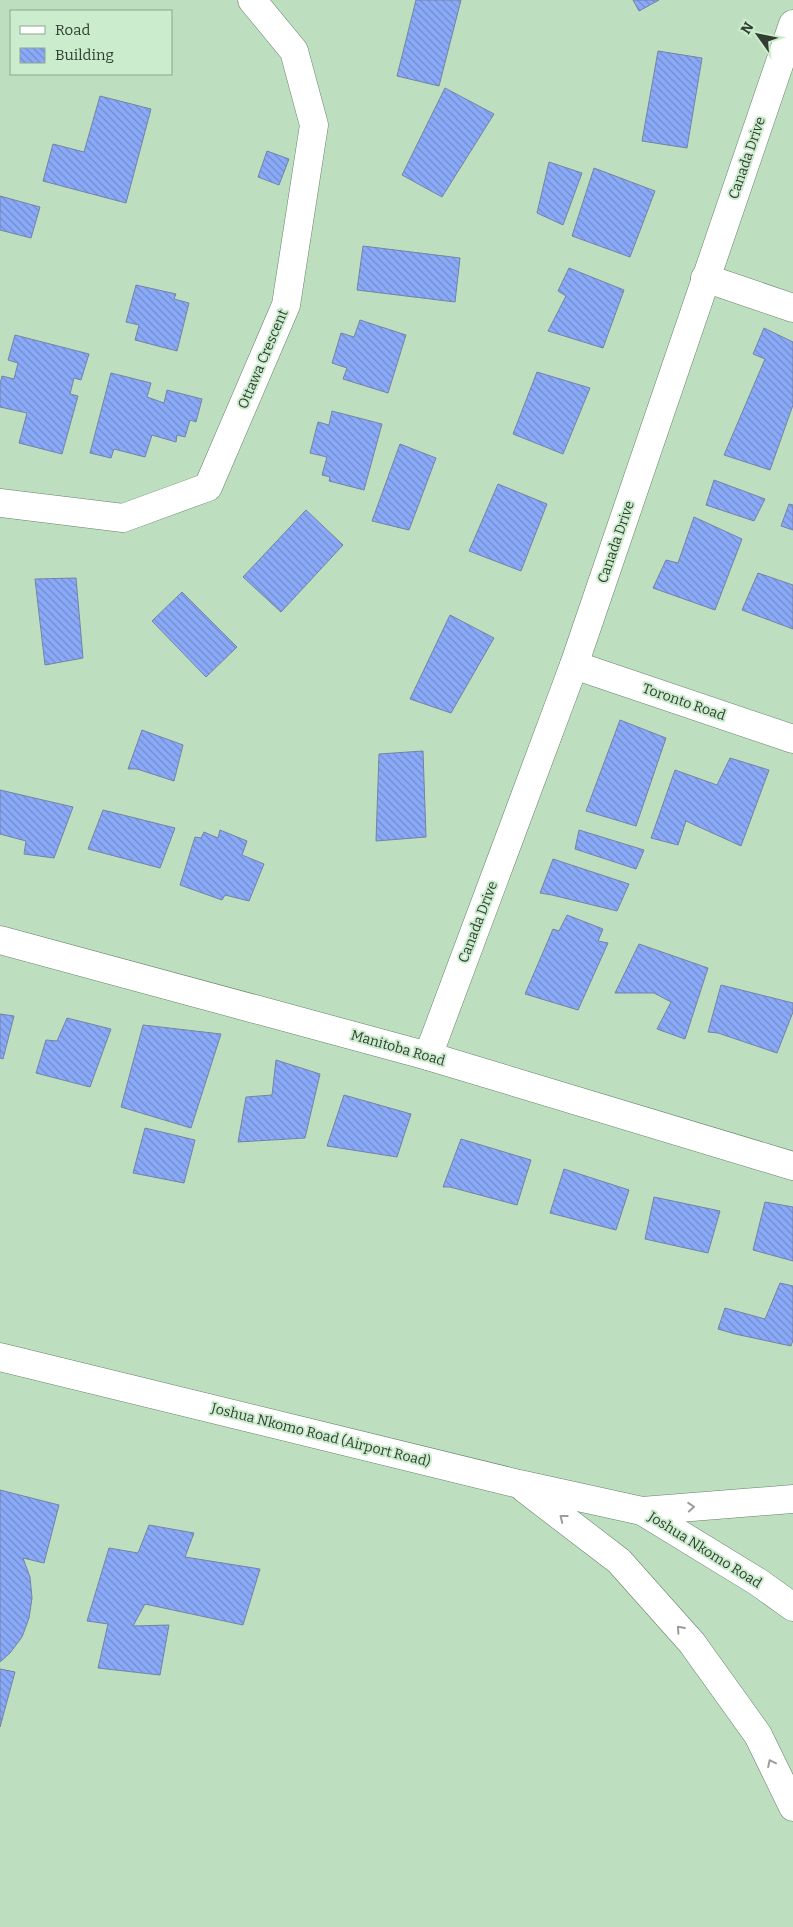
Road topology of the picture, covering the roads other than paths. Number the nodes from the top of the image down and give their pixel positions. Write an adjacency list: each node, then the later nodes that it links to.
1 (252, 0): 5 (street, Ottawa Crescent)
2 (793, 24): 3 (street, Canada Drive)
3 (706, 278): 4 (street); 6 (street, Canada Drive)
4 (793, 308)
5 (0, 502)
6 (574, 665): 7 (street, Toronto Road); 9 (street, Canada Drive)
7 (793, 739)
8 (0, 940): 9 (street, Manitoba Road)
9 (428, 1056): 10 (street, Manitoba Road)
10 (793, 1166)
11 (0, 1357): 12 (street, Joshua Nkomo Road (Airport Road))
12 (519, 1484): 14 (street, Joshua Nkomo Road (Airport Road)); 16 (street, one-way to 12)
13 (793, 1499): 14 (street, Joshua Nkomo Road, one-way to 13)
14 (642, 1511): 15 (street, Joshua Nkomo Road)
15 (793, 1607)
16 (793, 1807)

